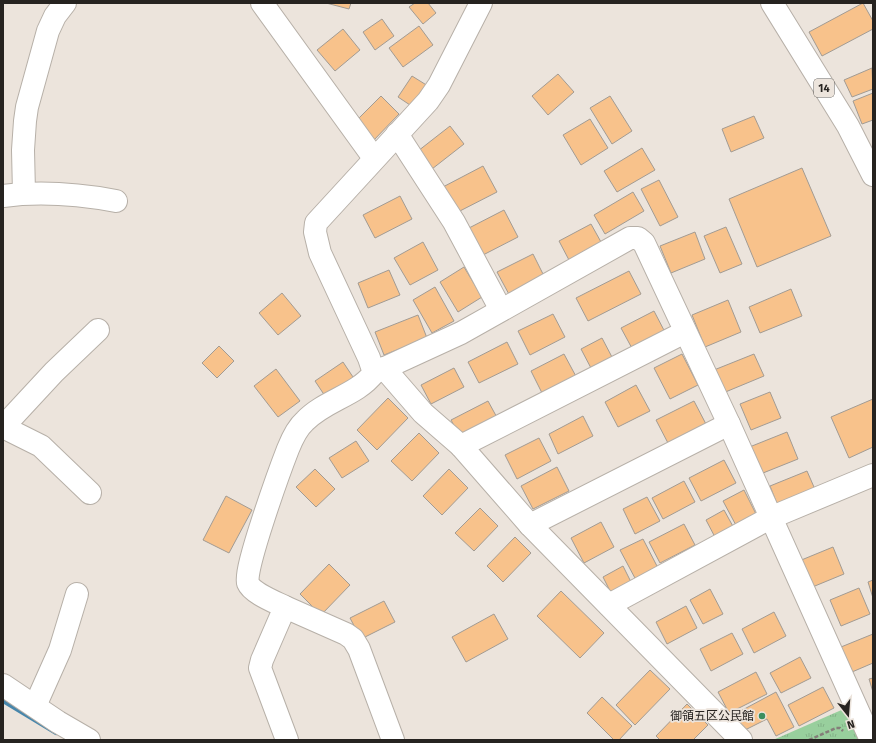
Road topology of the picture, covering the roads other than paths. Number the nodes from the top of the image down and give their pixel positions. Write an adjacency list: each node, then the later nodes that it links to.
1 (65, 3): 8 (street)
2 (262, 3): 6 (street)
3 (481, 3): 5 (street)
4 (772, 3): 7 (street, 14)
5 (397, 134): 6 (street); 10 (street)
6 (374, 158): 13 (street)
7 (873, 175)
8 (13, 195): 9 (street)
9 (116, 201)
10 (501, 310): 12 (street); 13 (street)
11 (98, 330): 15 (street)
12 (685, 332): 14 (street); 16 (street)
13 (379, 371): 16 (street); 23 (street)
14 (728, 424): 19 (street); 20 (street)
15 (3, 427): 18 (street)
16 (461, 446): 20 (street)
17 (873, 475): 19 (street)
18 (90, 493)
19 (770, 518): 22 (street); 30 (street)
20 (530, 525): 22 (street)
21 (77, 594): 25 (street)
22 (609, 605): 29 (street)
23 (285, 607): 27 (street); 28 (street)
24 (3, 685): 25 (street)
25 (35, 706): 26 (street)
26 (89, 740)
27 (287, 740)
28 (393, 740)
29 (741, 740)
30 (871, 740)

